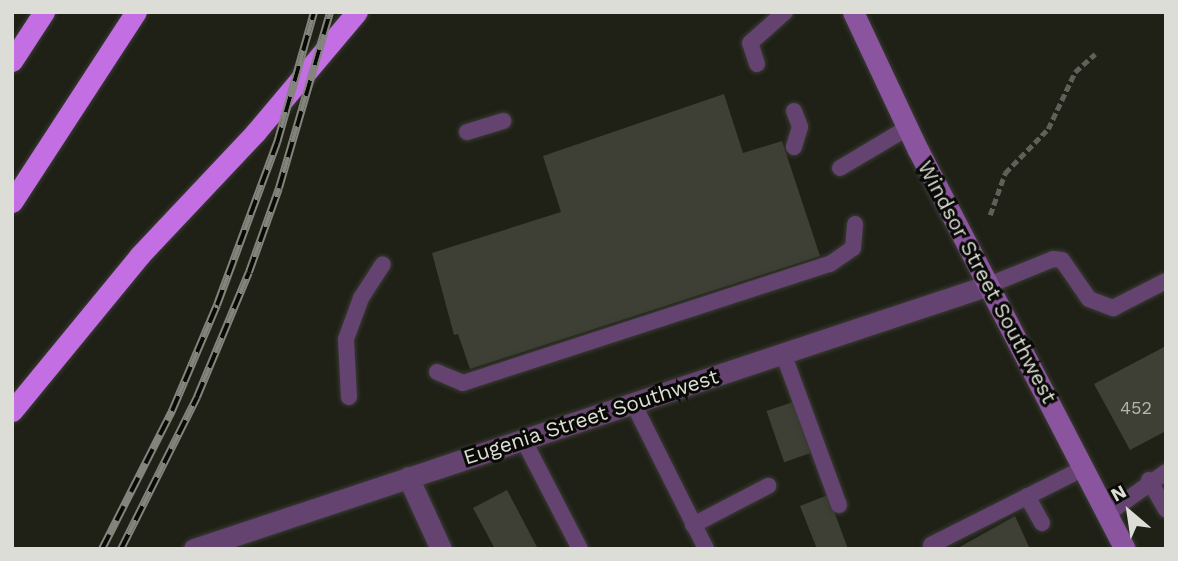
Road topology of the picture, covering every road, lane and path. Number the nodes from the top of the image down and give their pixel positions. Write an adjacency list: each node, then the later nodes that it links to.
1 (44, 12): 7 (highway)
2 (136, 12): 15 (highway)
3 (357, 12): 25 (highway)
4 (785, 12): 8 (lane)
5 (853, 12): 11 (street, Windsor Street Southwest)
6 (1095, 54): 16 (path)
7 (12, 61)
8 (757, 64)
9 (794, 111): 13 (lane)
10 (503, 121): 12 (lane)
11 (907, 128): 14 (lane); 20 (street, Windsor Street Southwest)
12 (467, 132)
13 (794, 147)
14 (840, 168)
15 (12, 202)
16 (990, 215)
17 (855, 224): 22 (lane)
18 (383, 264): 23 (lane)
19 (1166, 281): 20 (lane)
20 (989, 285): 21 (street, Eugenia Street Southwest); 27 (street, Windsor Street Southwest)
21 (783, 353): 24 (street, Eugenia Street Southwest); 33 (lane)
22 (438, 372)
23 (349, 397)
24 (633, 403): 26 (street, Eugenia Street Southwest); 37 (lane)
25 (12, 411)
26 (523, 439): 29 (street, Eugenia Street Southwest); 41 (lane)
27 (1084, 468): 32 (lane); 35 (street, Windsor Street Southwest)
28 (1166, 472): 30 (lane)
29 (408, 477): 39 (street, Eugenia Street Southwest); 40 (street)
30 (1149, 480): 34 (lane); 35 (lane)
31 (768, 486): 37 (lane)
32 (1027, 496): 36 (lane); 38 (lane)
33 (839, 505)
34 (1166, 510)
35 (1107, 514): 43 (street, Windsor Street Southwest)
36 (1042, 523)
37 (693, 525): 42 (lane)
38 (931, 545)
39 (194, 549)
40 (441, 549)
41 (580, 549)
42 (706, 549)
43 (1125, 549)

